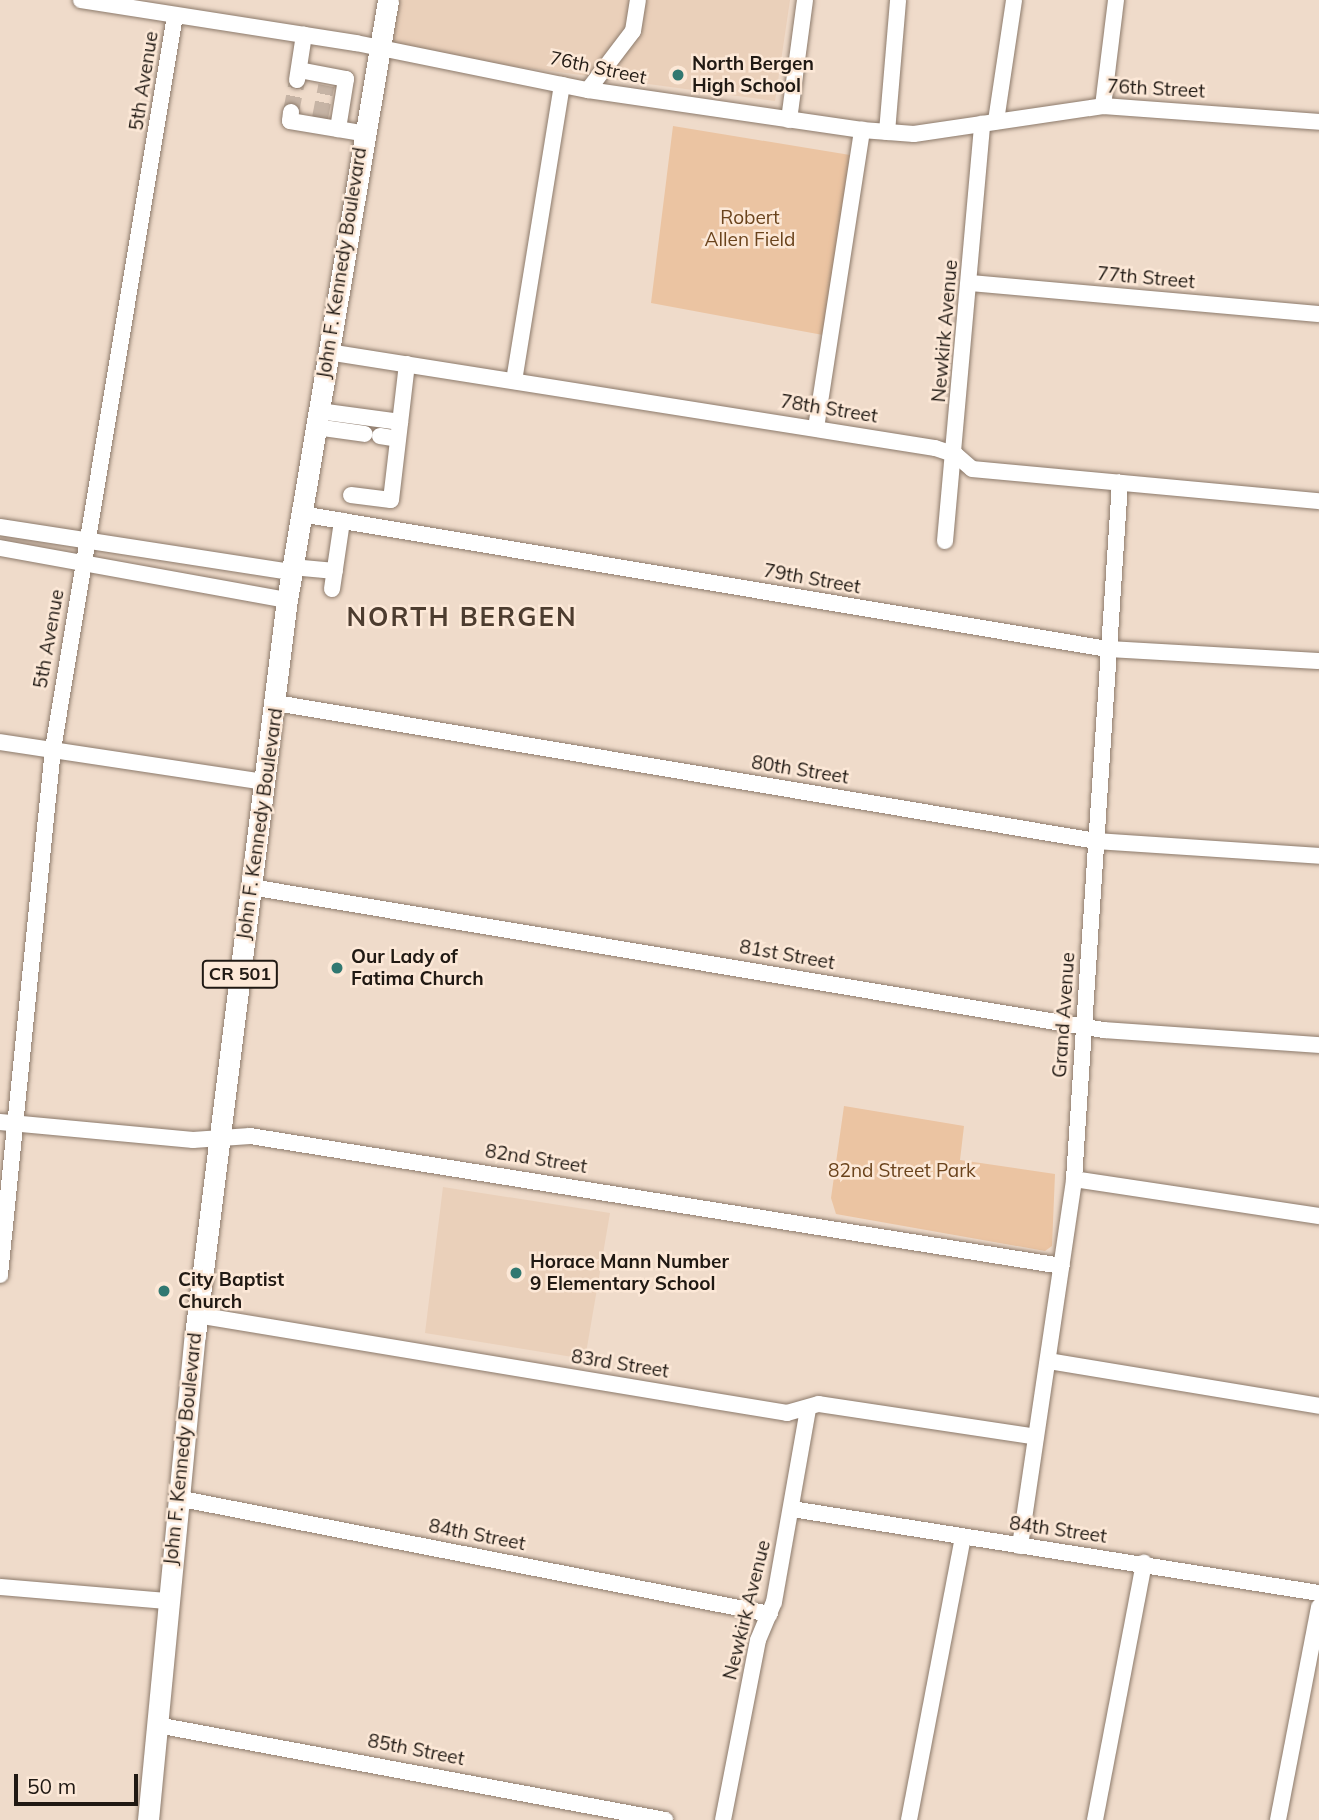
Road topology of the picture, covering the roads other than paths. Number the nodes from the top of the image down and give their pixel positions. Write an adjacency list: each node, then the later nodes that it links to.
1 (81, 0): 8 (street, 76th Street)
2 (388, 0): 11 (main road, John F. Kennedy Boulevard / CR 501)
3 (638, 0): 15 (street)
4 (805, 0): 18 (street)
5 (898, 0): 24 (street)
6 (1014, 0): 20 (street, Newkirk Avenue)
7 (1116, 0): 16 (street)
8 (109, 2): 9 (street, 76th Street)
9 (175, 16): 10 (street, 76th Street); 41 (street, 5th Avenue)
10 (304, 35): 11 (street, 76th Street); 13 (street)
11 (379, 48): 12 (street, 76th Street); 14 (main road, John F. Kennedy Boulevard / CR 501)
12 (562, 85): 15 (street, 76th Street); 29 (street)
13 (345, 86): 14 (street); 21 (street)
14 (370, 90): 23 (main road, John F. Kennedy Boulevard / CR 501)
15 (588, 90): 18 (street, 76th Street)
16 (1103, 106): 19 (street, 76th Street); 20 (street, 76th Street)
17 (292, 112): 21 (street)
18 (789, 120): 22 (street, 76th Street)
19 (1319, 122)
20 (989, 123): 24 (street, 76th Street); 25 (street, Newkirk Avenue)
21 (338, 129): 23 (street)
22 (862, 130): 24 (street, 76th Street); 32 (street)
23 (362, 132): 27 (main road, John F. Kennedy Boulevard / CR 501)
24 (887, 132)
25 (970, 283): 26 (street, 77th Street); 34 (street, Newkirk Avenue)
26 (1319, 314)
27 (328, 352): 28 (street, 78th Street); 30 (main road, John F. Kennedy Boulevard / CR 501)
28 (407, 364): 29 (street, 78th Street); 31 (street)
29 (514, 381): 32 (street, 78th Street)
30 (317, 419): 31 (street); 33 (street); 38 (main road, John F. Kennedy Boulevard / CR 501)
31 (400, 422): 33 (street)
32 (816, 428): 34 (street, 78th Street)
33 (398, 439): 36 (street)
34 (956, 455): 35 (street, 78th Street); 42 (street, Newkirk Avenue)
35 (1120, 483): 37 (street, 78th Street); 49 (street, Grand Avenue)
36 (351, 495)
37 (1319, 501)
38 (301, 514): 39 (street, 79th Street); 45 (main road, John F. Kennedy Boulevard / CR 501)
39 (342, 521): 46 (street); 49 (street, 79th Street)
40 (0, 527): 41 (street)
41 (89, 541): 44 (street, 5th Avenue); 45 (street)
42 (944, 541)
43 (0, 548): 44 (street)
44 (85, 561): 48 (street); 53 (street, 5th Avenue)
45 (292, 570): 46 (street); 48 (main road, John F. Kennedy Boulevard / CR 501)
46 (335, 572): 47 (street)
47 (332, 589)
48 (287, 600): 51 (main road, John F. Kennedy Boulevard / CR 501)
49 (1108, 649): 50 (street, 79th Street); 55 (street, Grand Avenue)
50 (1319, 661)
51 (276, 703): 54 (main road, John F. Kennedy Boulevard / CR 501); 55 (street, 80th Street)
52 (0, 741): 53 (street)
53 (53, 749): 54 (street); 60 (street, 5th Avenue)
54 (264, 782): 57 (main road, John F. Kennedy Boulevard / CR 501)
55 (1097, 841): 56 (street, 80th Street); 58 (street, Grand Avenue)
56 (1319, 856)
57 (251, 887): 58 (street, 81st Street); 61 (main road, John F. Kennedy Boulevard / CR 501)
58 (1084, 1026): 59 (street, 81st Street); 62 (street, Grand Avenue)
59 (1319, 1045)
60 (7, 1122): 61 (street, 82nd Street); 65 (street, 5th Avenue)
61 (220, 1138): 64 (street, 82nd Street); 66 (main road, John F. Kennedy Boulevard / CR 501)
62 (1074, 1179): 63 (street); 64 (street, Grand Avenue)
63 (1319, 1216)
64 (1062, 1266): 67 (street, Grand Avenue)
65 (0, 1275)
66 (197, 1315): 69 (street, 83rd Street); 71 (main road, John F. Kennedy Boulevard / CR 501)
67 (1048, 1361): 68 (street); 70 (street, Grand Avenue)
68 (1319, 1406)
69 (808, 1410): 70 (street, 83rd Street); 72 (street, Newkirk Avenue)
70 (1035, 1437): 74 (street, Grand Avenue)
71 (177, 1498): 78 (main road, John F. Kennedy Boulevard / CR 501); 80 (street, 84th Street)
72 (792, 1509): 73 (street, 84th Street); 80 (street, Newkirk Avenue)
73 (963, 1538): 74 (street, 84th Street); 85 (street)
74 (1020, 1546): 75 (street, 84th Street)
75 (1144, 1563): 77 (street, 84th Street); 86 (street)
76 (0, 1587): 78 (street)
77 (1319, 1593)
78 (167, 1601): 81 (main road, John F. Kennedy Boulevard / CR 501)
79 (1319, 1607): 87 (street)
80 (770, 1614): 84 (street, Newkirk Avenue)
81 (157, 1725): 82 (main road, John F. Kennedy Boulevard / CR 501); 83 (street, 85th Street)
82 (148, 1820)
83 (665, 1820)
84 (723, 1820)
85 (909, 1820)
86 (1095, 1820)
87 (1278, 1820)

